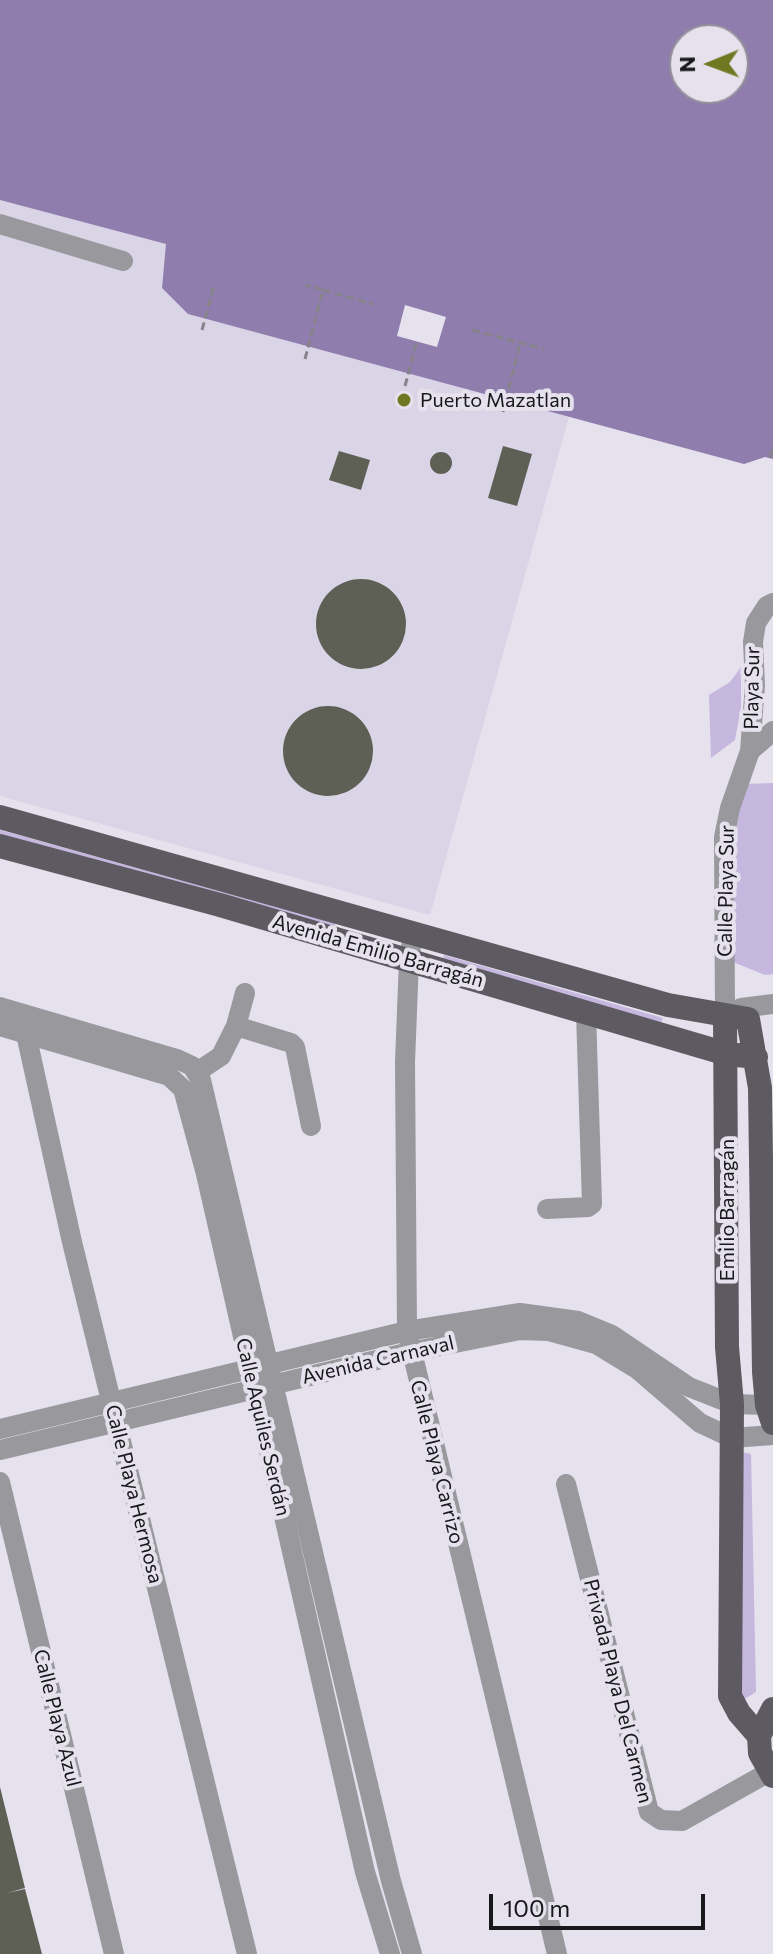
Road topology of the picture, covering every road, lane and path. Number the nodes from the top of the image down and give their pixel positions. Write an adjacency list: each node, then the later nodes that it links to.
1 (0, 224): 2 (street)
2 (123, 261)
3 (306, 285): 5 (path)
4 (214, 286): 7 (path)
5 (323, 290): 6 (path); 12 (path)
6 (373, 304)
7 (202, 330)
8 (472, 330): 10 (path)
9 (417, 341): 13 (path)
10 (520, 343): 11 (path); 14 (path)
11 (544, 349)
12 (305, 359)
13 (405, 386)
14 (503, 412)
15 (773, 445): 16 (path)
16 (770, 458)
17 (773, 603): 19 (street, Playa Sur)
18 (773, 731): 19 (street, Playa Sur)
19 (750, 751): 28 (street, Calle Playa Sur)
20 (0, 817): 22 (main road, Avenida Emilio Barragán)
21 (0, 846): 23 (main road, Avenida Emilio Barragán)
22 (413, 934): 23 (street, Calle Playa Carrizo); 28 (main road, Avenida Emilio Barragán)
23 (409, 960): 27 (main road, Avenida Emilio Barragán); 37 (street, Calle Playa Carrizo)
24 (245, 993): 30 (street)
25 (773, 1004): 28 (street)
26 (0, 1007): 34 (street)
27 (586, 1012): 32 (main road, Avenida Emilio Barragán); 36 (street)
28 (738, 1014): 32 (main road, Emilio Barragán); 33 (main road, Emilio Barragán)
29 (0, 1026): 31 (street, Calle Aquiles Serdán)
30 (236, 1026): 34 (street); 35 (street)
31 (26, 1034): 39 (street, Calle Aquiles Serdán); 41 (street, Calle Playa Hermosa)
32 (727, 1054): 33 (main road, Avenida Emilio Barragán); 40 (main road, Emilio Barragán)
33 (756, 1057): 42 (main road, Emilio Barragán)
34 (197, 1072): 39 (street, Calle Aquiles Serdán)
35 (311, 1126)
36 (547, 1209)
37 (407, 1331): 38 (street, Calle Playa Carrizo); 39 (street, Avenida Carnaval); 40 (street, Avenida Carnaval)
38 (410, 1352): 39 (street, Avenida Carnaval); 45 (street, Avenida Carnaval); 58 (street, Calle Playa Carrizo)
39 (262, 1377): 41 (street, Avenida Carnaval); 52 (street, Calle Aquiles Serdán); 53 (street, Calle Aquiles Serdán)
40 (732, 1404): 42 (street, Emilio Barragán); 45 (main road, Emilio Barragán)
41 (114, 1411): 43 (street, Avenida Carnaval); 46 (street, Avenida Carnaval); 55 (street, Calle Playa Hermosa)
42 (770, 1414)
43 (0, 1429)
44 (773, 1435): 45 (street)
45 (732, 1438): 50 (main road, Emilio Barragán)
46 (0, 1450)
47 (0, 1482): 54 (street, Calle Playa Azul)
48 (566, 1484): 51 (street, Privada Playa Del Carmen)
49 (773, 1709): 50 (main road)
50 (766, 1734): 51 (main road)
51 (771, 1774)
52 (347, 1795): 53 (street); 56 (street, Calle Aquiles Serdán)
53 (373, 1797): 57 (street, Calle Aquiles Serdán)
54 (114, 1954)
55 (247, 1954)
56 (390, 1954)
57 (412, 1954)
58 (557, 1954)

